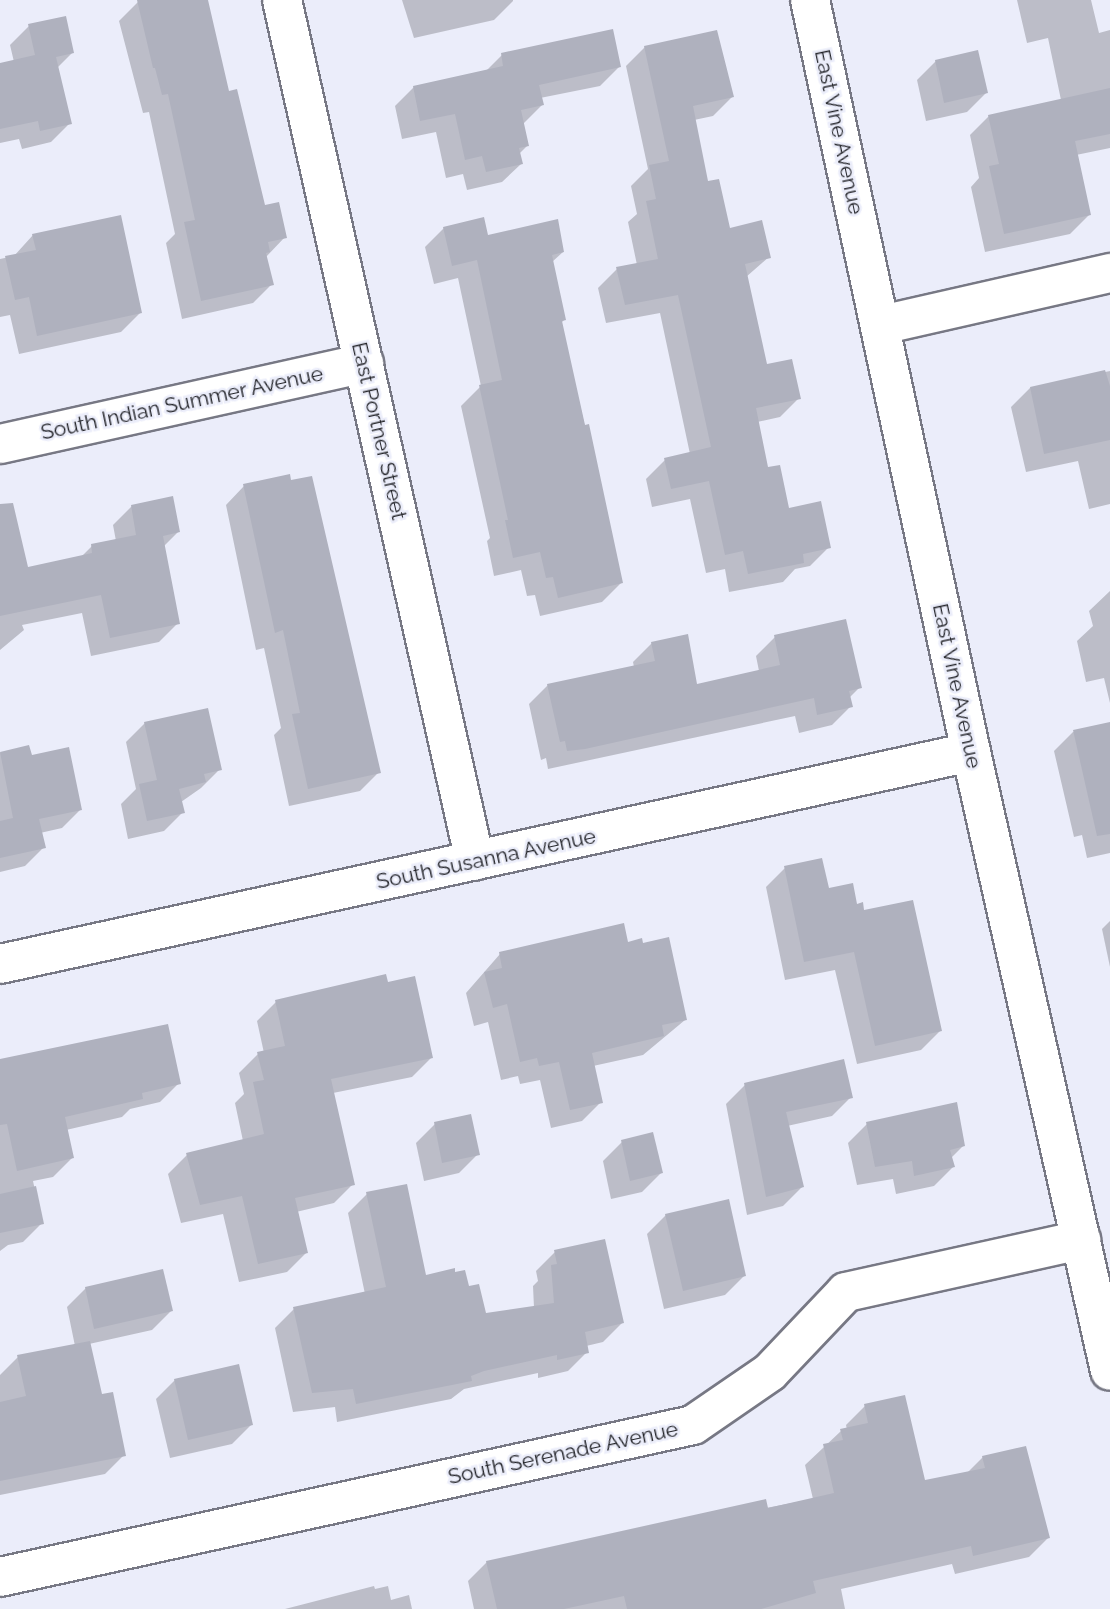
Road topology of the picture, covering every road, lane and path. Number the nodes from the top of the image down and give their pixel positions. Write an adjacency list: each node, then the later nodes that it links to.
1 (282, 0): 5 (street, East Portner Street)
2 (810, 0): 4 (street, East Vine Avenue)
3 (1110, 273): 4 (street)
4 (881, 325): 7 (street, East Vine Avenue)
5 (364, 363): 6 (street, South Indian Summer Avenue); 8 (street, East Portner Street)
6 (0, 444)
7 (971, 752): 8 (street, South Susanna Avenue); 10 (street, East Vine Avenue)
8 (475, 861): 9 (street, South Susanna Avenue)
9 (0, 964)
10 (1081, 1240): 11 (street, East Vine Avenue); 12 (street, South Serenade Avenue)
11 (1110, 1371)
12 (0, 1577)

